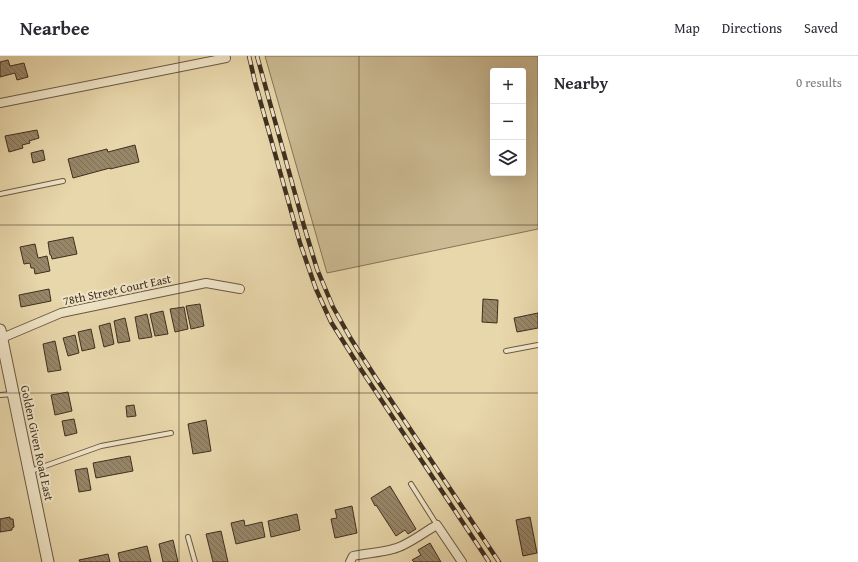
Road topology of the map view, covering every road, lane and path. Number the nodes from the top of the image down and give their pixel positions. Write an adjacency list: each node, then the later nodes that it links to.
1 (226, 58): 2 (street)
2 (0, 103)
3 (63, 181): 4 (lane)
4 (0, 194)
5 (240, 289): 6 (street, 78th Street Court East)
6 (1, 334): 9 (street, Golden Given Road East)
7 (538, 345): 8 (lane)
8 (506, 351)
9 (13, 394): 10 (lane); 12 (street, Golden Given Road East)
10 (0, 395)
11 (171, 433): 12 (lane)
12 (29, 472): 16 (street, Golden Given Road East)
13 (411, 484): 14 (lane)
14 (436, 525): 18 (street); 19 (street)
15 (188, 537): 17 (lane)
16 (48, 562)
17 (195, 562)
18 (350, 562)
19 (462, 562)

